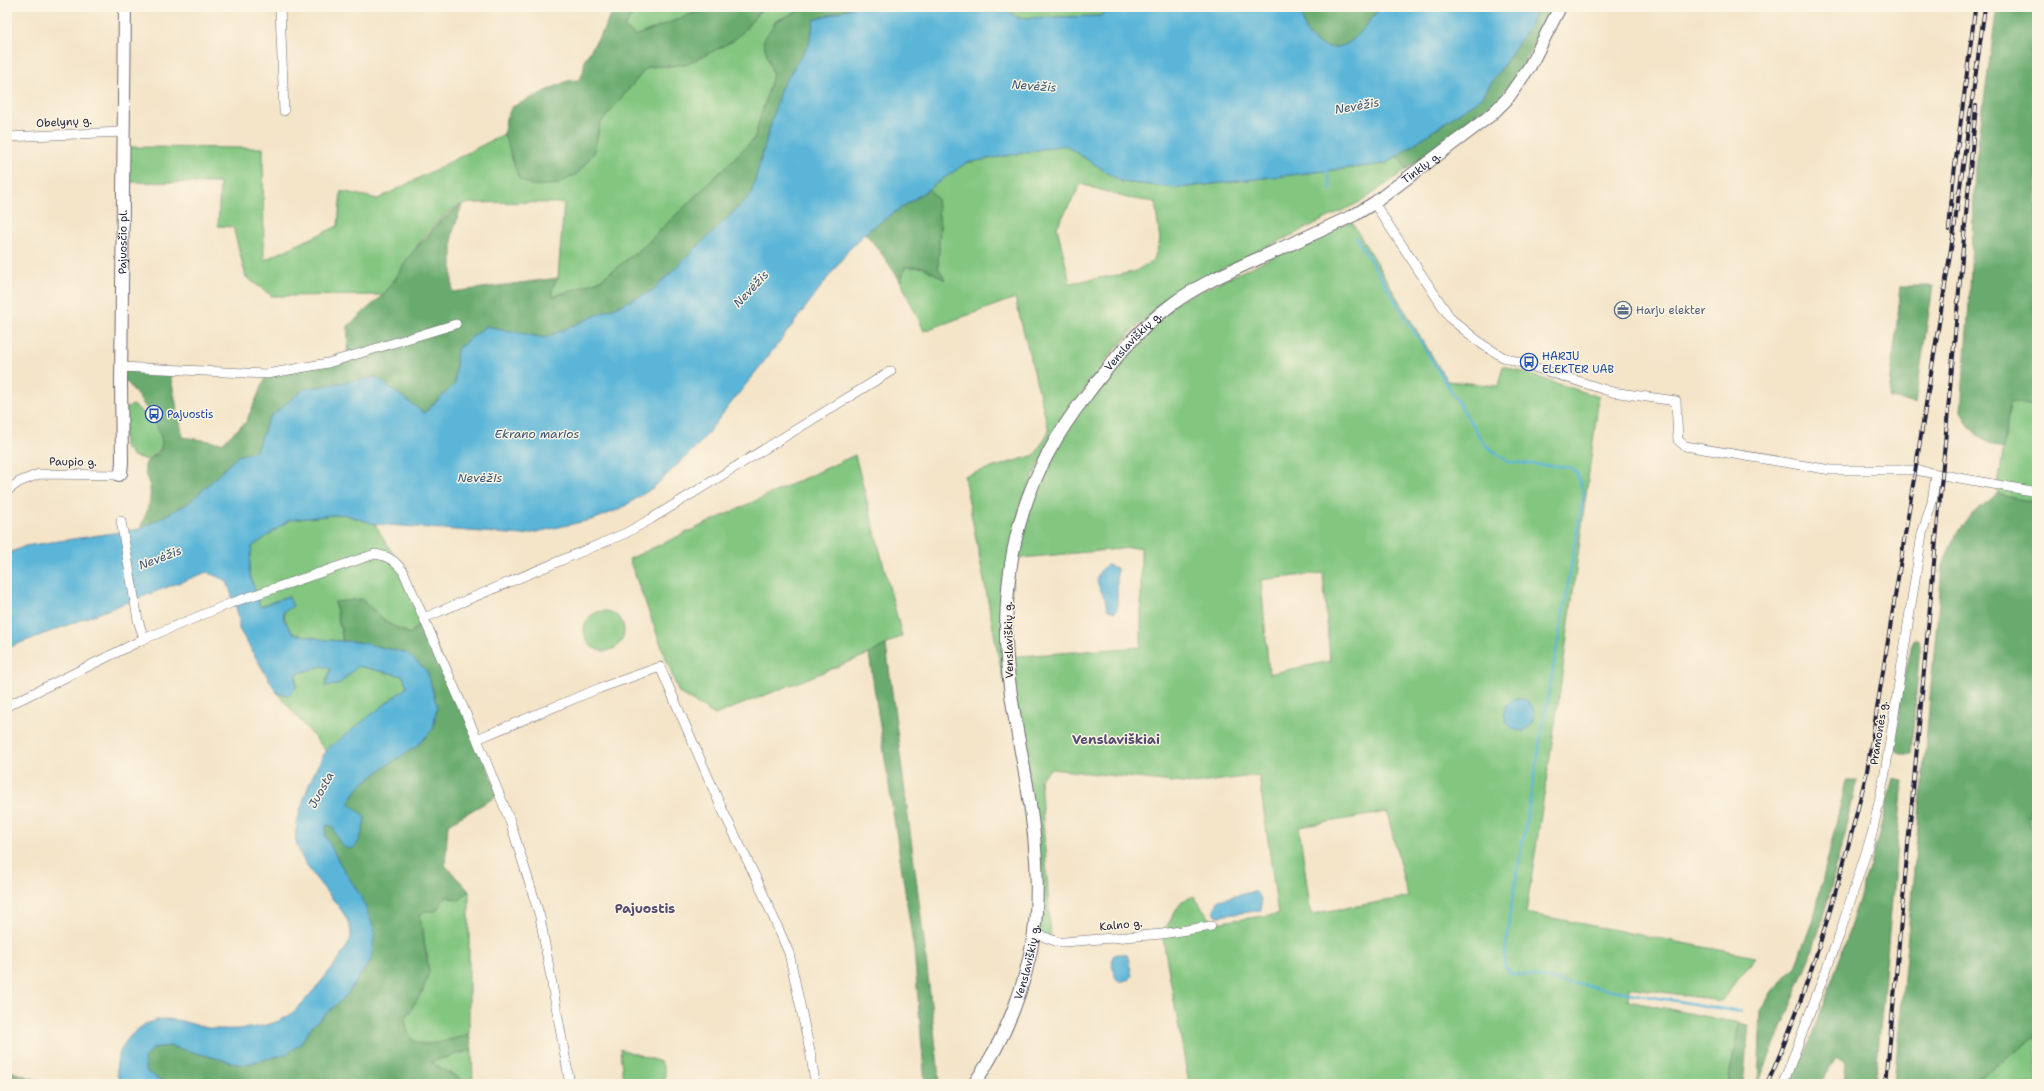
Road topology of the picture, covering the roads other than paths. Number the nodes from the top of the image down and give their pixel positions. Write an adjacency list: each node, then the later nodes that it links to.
1 (125, 7): 5 (main road, Pajuosčio pl.)
2 (280, 7): 4 (street)
3 (1560, 7): 7 (main road, Tinklų g.)
4 (284, 111)
5 (123, 132): 6 (street, Obelynų g.); 10 (main road, Pajuosčio pl.)
6 (7, 137)
7 (1374, 203): 8 (main road, Tinklų g.); 13 (street)
8 (1232, 271): 22 (main road, Venslaviškių g.)
9 (456, 324): 10 (street)
10 (121, 367): 12 (main road, Pajuosčio pl.)
11 (891, 371): 17 (street)
12 (119, 475): 14 (street, Paupio g.)
13 (1936, 475): 15 (street); 26 (street, Pramonės g.)
14 (7, 491)
15 (2037, 492)
16 (121, 521): 18 (street)
17 (424, 618): 18 (street); 20 (street)
18 (144, 639): 19 (street)
19 (7, 706)
20 (477, 739): 23 (street); 24 (street)
21 (1211, 926): 22 (street, Kalno g.)
22 (1034, 933): 25 (main road, Venslaviškių g.)
23 (814, 1076)
24 (570, 1084)
25 (974, 1084)
26 (1782, 1084)

